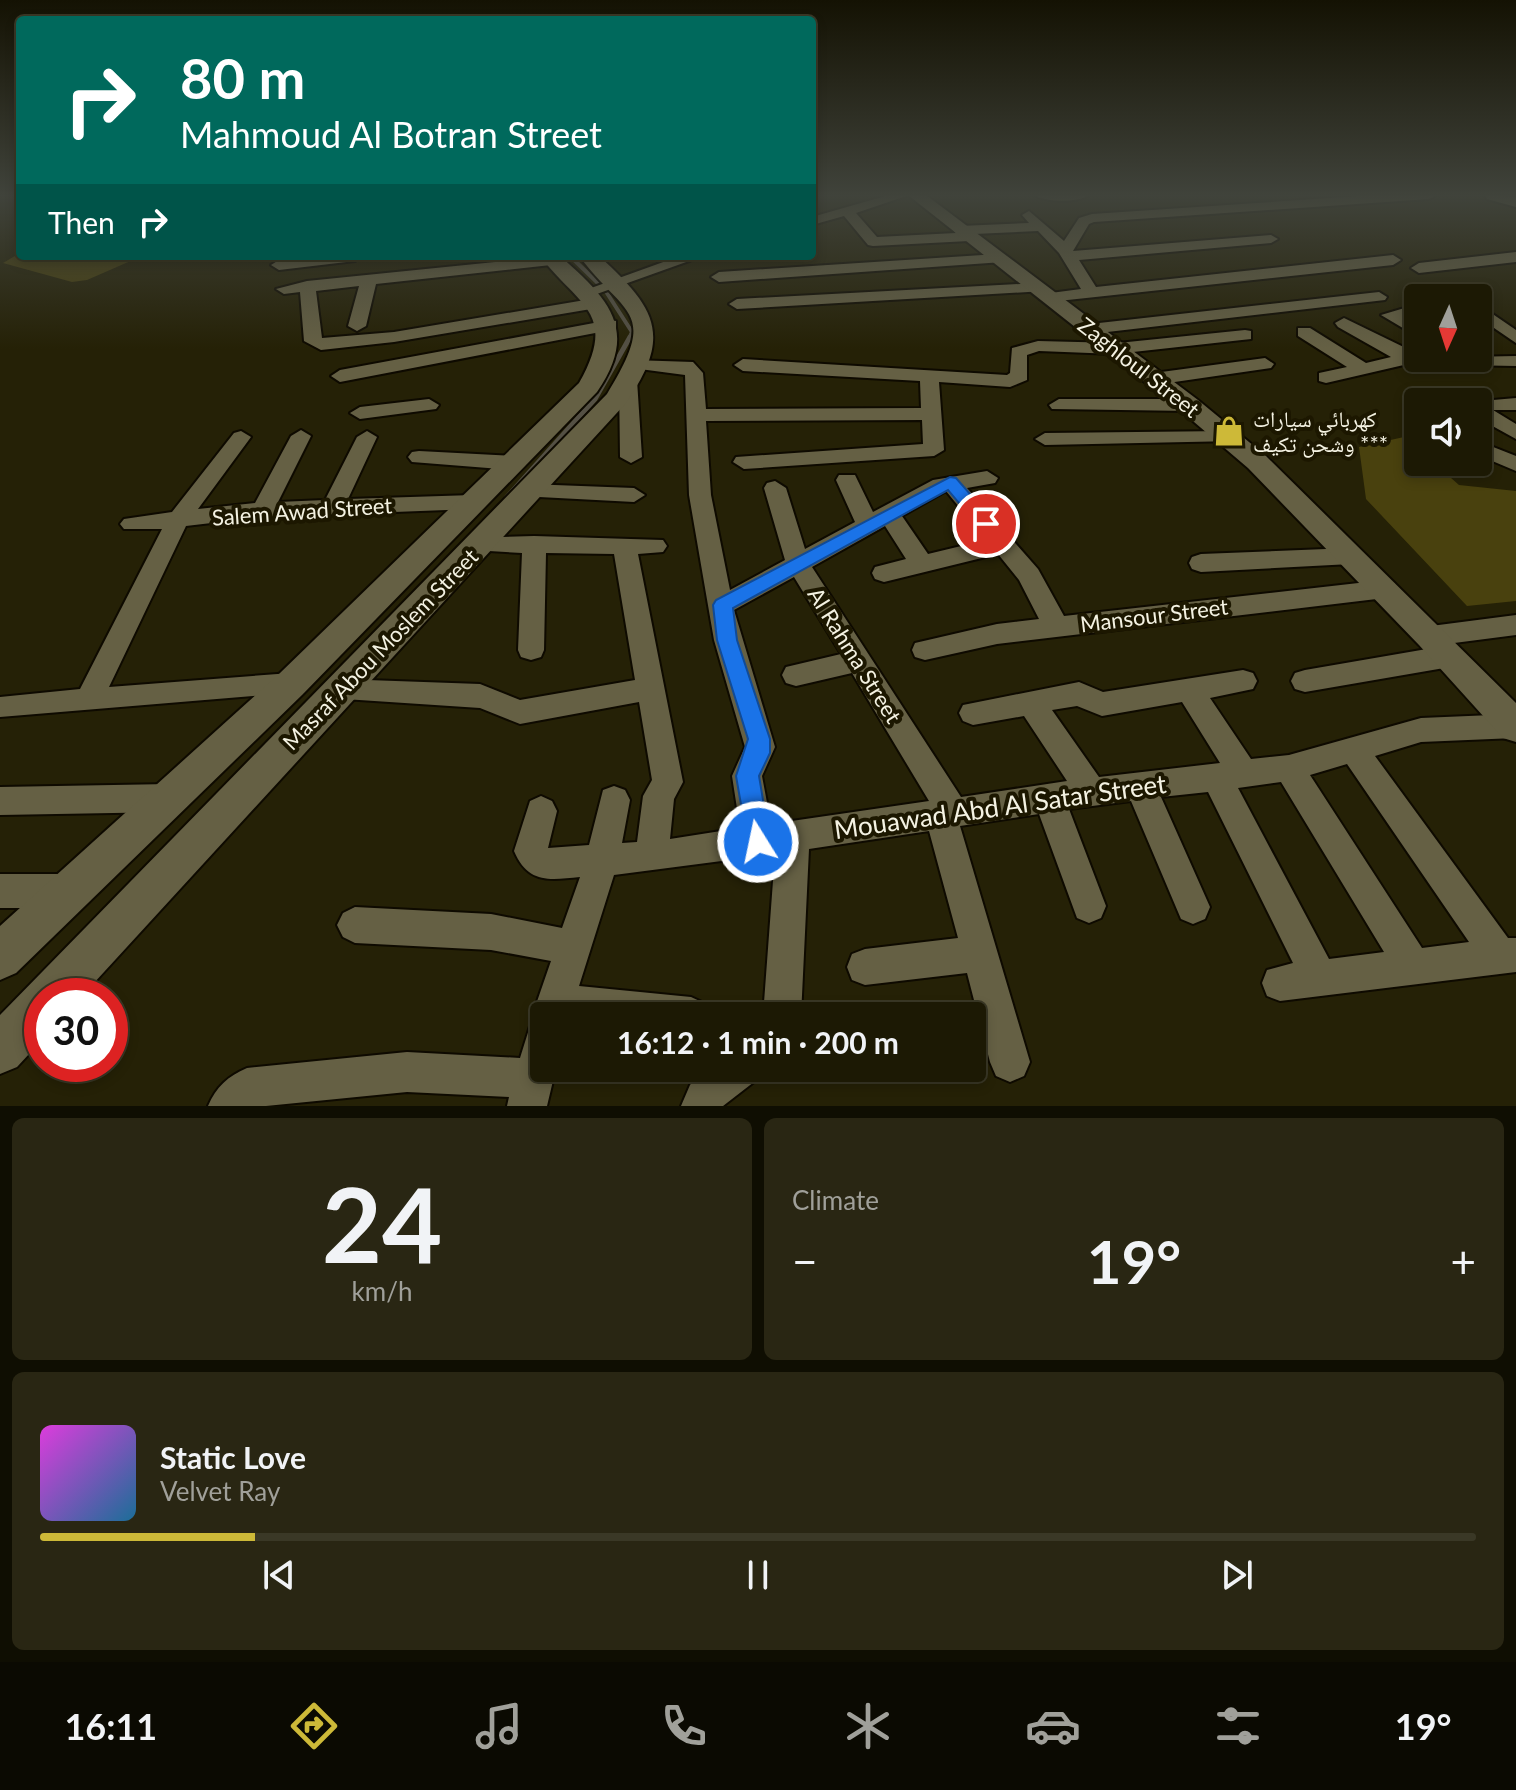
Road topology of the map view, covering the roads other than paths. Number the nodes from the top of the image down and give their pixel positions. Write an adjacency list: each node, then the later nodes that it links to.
1 (947, 247): 16 (street)
2 (956, 247): 18 (street)
3 (982, 247): 26 (street, Zaghloul Street)
4 (1062, 247): 7 (street)
5 (1071, 247): 7 (street)
6 (1161, 247): 7 (street)
7 (1068, 253): 27 (street)
8 (1516, 257): 17 (street)
9 (321, 260): 15 (street)
10 (543, 260): 21 (street)
11 (553, 260): 28 (street)
12 (589, 260): 28 (street)
13 (686, 260): 28 (street)
14 (1393, 260): 27 (street)
15 (279, 265)
16 (784, 266): 18 (street); 19 (street); 25 (street)
17 (1419, 268)
18 (822, 270): 24 (street)
19 (741, 276): 20 (street); 26 (street)
20 (719, 277)
21 (369, 280): 22 (street); 34 (street)
22 (307, 286): 23 (street); 28 (street)
23 (284, 289)
24 (833, 289)
25 (791, 292)
26 (1043, 293): 27 (street); 38 (street, Zaghloul Street)
27 (1092, 293)
28 (602, 296): 46 (street); 47 (street, Masraf Abou Moslem Street); 67 (street, Masraf Abou Moslem Street)
29 (1379, 297): 38 (street)
30 (1404, 312): 32 (street)
31 (1344, 323): 39 (street)
32 (1404, 324)
33 (1507, 325): 37 (street)
34 (357, 326)
35 (1304, 332): 45 (street)
36 (1245, 335): 38 (street)
37 (1516, 338)
38 (1106, 342): 49 (street); 51 (street, Zaghloul Street)
39 (1404, 357)
40 (1404, 360): 45 (street)
41 (1492, 361): 42 (street)
42 (1516, 361)
43 (1265, 364): 51 (street)
44 (743, 365): 49 (street)
45 (1364, 369): 50 (street)
46 (372, 372): 48 (street); 61 (street)
47 (633, 372): 58 (street); 67 (street, Masraf Abou Moslem Street); 70 (street)
48 (340, 376)
49 (929, 376): 57 (street)
50 (1326, 377)
51 (1154, 379): 55 (street, Zaghloul Street)
52 (1516, 404): 56 (street)
53 (429, 405): 61 (street)
54 (1059, 405): 55 (street)
55 (1189, 405): 65 (street, Zaghloul Street)
56 (1492, 406)
57 (933, 414): 59 (street); 71 (street)
58 (696, 415): 59 (street); 98 (street)
59 (826, 415): 71 (street)
60 (1492, 417): 62 (street)
61 (361, 427): 81 (street)
62 (1516, 433)
63 (301, 436): 82 (street)
64 (241, 437): 84 (street)
65 (1228, 437): 66 (street); 93 (street, Zaghloul Street)
66 (1045, 439)
67 (558, 442): 74 (street, Masraf Abou Moslem Street)
68 (1492, 453): 73 (street)
69 (419, 457): 74 (street)
70 (631, 457)
71 (833, 457): 72 (street)
72 (744, 462)
73 (1516, 464)
74 (520, 477): 79 (street); 80 (street, Masraf Abou Moslem Street); 87 (street, Masraf Abou Moslem Street)
75 (987, 478): 77 (street)
76 (847, 480): 86 (street)
77 (950, 482): 83 (street); 89 (street)
78 (775, 488): 95 (street, Al Rahma Street)
79 (634, 495)
80 (473, 502): 81 (street, Salem Awad Street); 108 (street, Masraf Abou Moslem Street)
81 (333, 507): 82 (street, Salem Awad Street)
82 (263, 510): 84 (street, Salem Awad Street)
83 (890, 515): 86 (street); 92 (street)
84 (177, 521): 85 (street, Salem Awad Street); 112 (street)
85 (132, 524)
86 (868, 526): 95 (street)
87 (480, 544): 88 (street); 111 (street, Masraf Abou Moslem Street)
88 (534, 544): 90 (street); 102 (street)
89 (1004, 544): 92 (street); 100 (street)
90 (624, 545): 91 (street); 109 (street)
91 (655, 546)
92 (931, 556): 96 (street)
93 (1351, 556): 94 (street); 97 (street, Zaghloul Street)
94 (1201, 563)
95 (798, 564): 98 (street); 104 (street, Al Rahma Street)
96 (884, 573)
97 (1385, 589): 100 (street, Mansour Street); 101 (street, Zaghloul Street)
98 (723, 605): 129 (street)
99 (1516, 625): 101 (street)
100 (1056, 626): 103 (street, Mansour Street)
101 (1441, 646): 107 (street); 116 (street, Zaghloul Street)
102 (531, 650)
103 (925, 650)
104 (860, 661): 105 (street); 127 (street, Al Rahma Street)
105 (796, 675)
106 (1243, 681): 110 (street)
107 (1305, 681)
108 (291, 684): 112 (street); 122 (street, Masraf Abou Moslem Street)
109 (650, 689): 111 (street); 130 (street)
110 (1189, 689): 113 (street); 119 (street)
111 (339, 690): 143 (street, Masraf Abou Moslem Street)
112 (89, 699): 114 (street)
113 (1031, 703): 115 (street); 121 (street)
114 (5, 707)
115 (973, 713)
116 (1515, 726): 117 (street, Mouawad Abd Al Satar Street)
117 (1354, 750): 118 (street, Mouawad Abd Al Satar Street); 139 (street)
118 (1289, 768): 119 (street, Mouawad Abd Al Satar Street); 142 (street)
119 (1229, 774): 120 (street, Mouawad Abd Al Satar Street); 144 (street)
120 (1140, 785): 121 (street, Mouawad Abd Al Satar Street); 135 (street)
121 (1091, 792): 123 (street, Mouawad Abd Al Satar Street)
122 (170, 798): 125 (street); 133 (street, Masraf Abou Moslem Street)
123 (1049, 798): 127 (street, Mouawad Abd Al Satar Street); 134 (street)
124 (614, 800): 131 (street)
125 (0, 801)
126 (541, 811): 131 (street, Mouawad Abd Al Satar Street)
127 (948, 814): 128 (street, Mouawad Abd Al Satar Street); 138 (street, Al Rahma Street)
128 (793, 837): 129 (street, Mouawad Abd Al Satar Street); 147 (street)
129 (758, 842): 130 (street, Mouawad Abd Al Satar Street)
130 (651, 857): 131 (street, Mouawad Abd Al Satar Street)
131 (602, 861): 137 (street)
132 (0, 891): 133 (street)
133 (66, 891): 140 (street, Masraf Abou Moslem Street)
134 (1089, 906)
135 (1193, 907)
136 (355, 925): 137 (street)
137 (573, 948): 146 (street)
138 (980, 953): 141 (street); 150 (street, Al Rahma Street)
139 (1508, 955): 142 (street)
140 (0, 957)
141 (865, 967)
142 (1414, 968): 144 (street)
143 (67, 978)
144 (1320, 979): 145 (street)
145 (1280, 983)
146 (555, 1002)
147 (783, 1002)
148 (24, 1024): 149 (street)
149 (0, 1050)
150 (1010, 1062)
151 (717, 1082): 154 (street)
152 (530, 1093): 153 (street)
153 (228, 1106)
154 (701, 1106)

